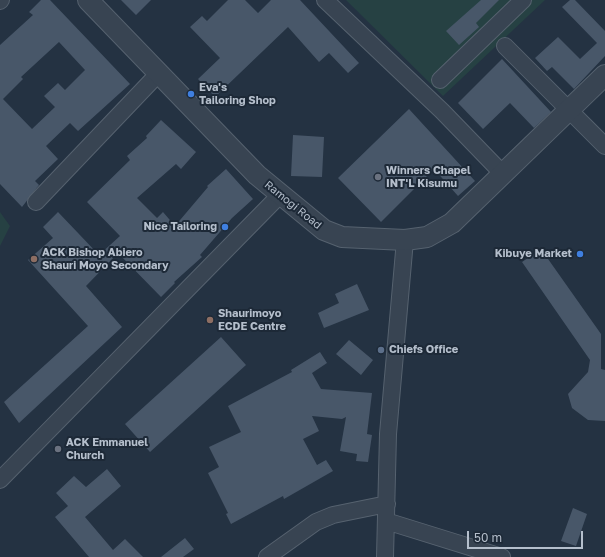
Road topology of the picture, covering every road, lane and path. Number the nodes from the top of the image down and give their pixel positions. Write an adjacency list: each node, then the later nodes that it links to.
1 (88, 0): 5 (street, Ramogi Road)
2 (326, 0): 10 (street)
3 (523, 0): 7 (street)
4 (505, 46): 8 (street)
5 (159, 73): 11 (street, Ramogi Road); 12 (street)
6 (605, 75): 8 (street, Ramogi Road)
7 (440, 80)
8 (570, 110): 9 (street); 10 (street, Ramogi Road)
9 (605, 146)
10 (503, 174): 13 (street, Ramogi Road)
11 (280, 195): 13 (street, Ramogi Road); 14 (street)
12 (36, 202)
13 (405, 240): 15 (street)
14 (0, 480)
15 (386, 504): 16 (street); 17 (street)
16 (386, 521): 18 (street); 19 (street)
17 (267, 557)
18 (385, 557)
19 (502, 557)

